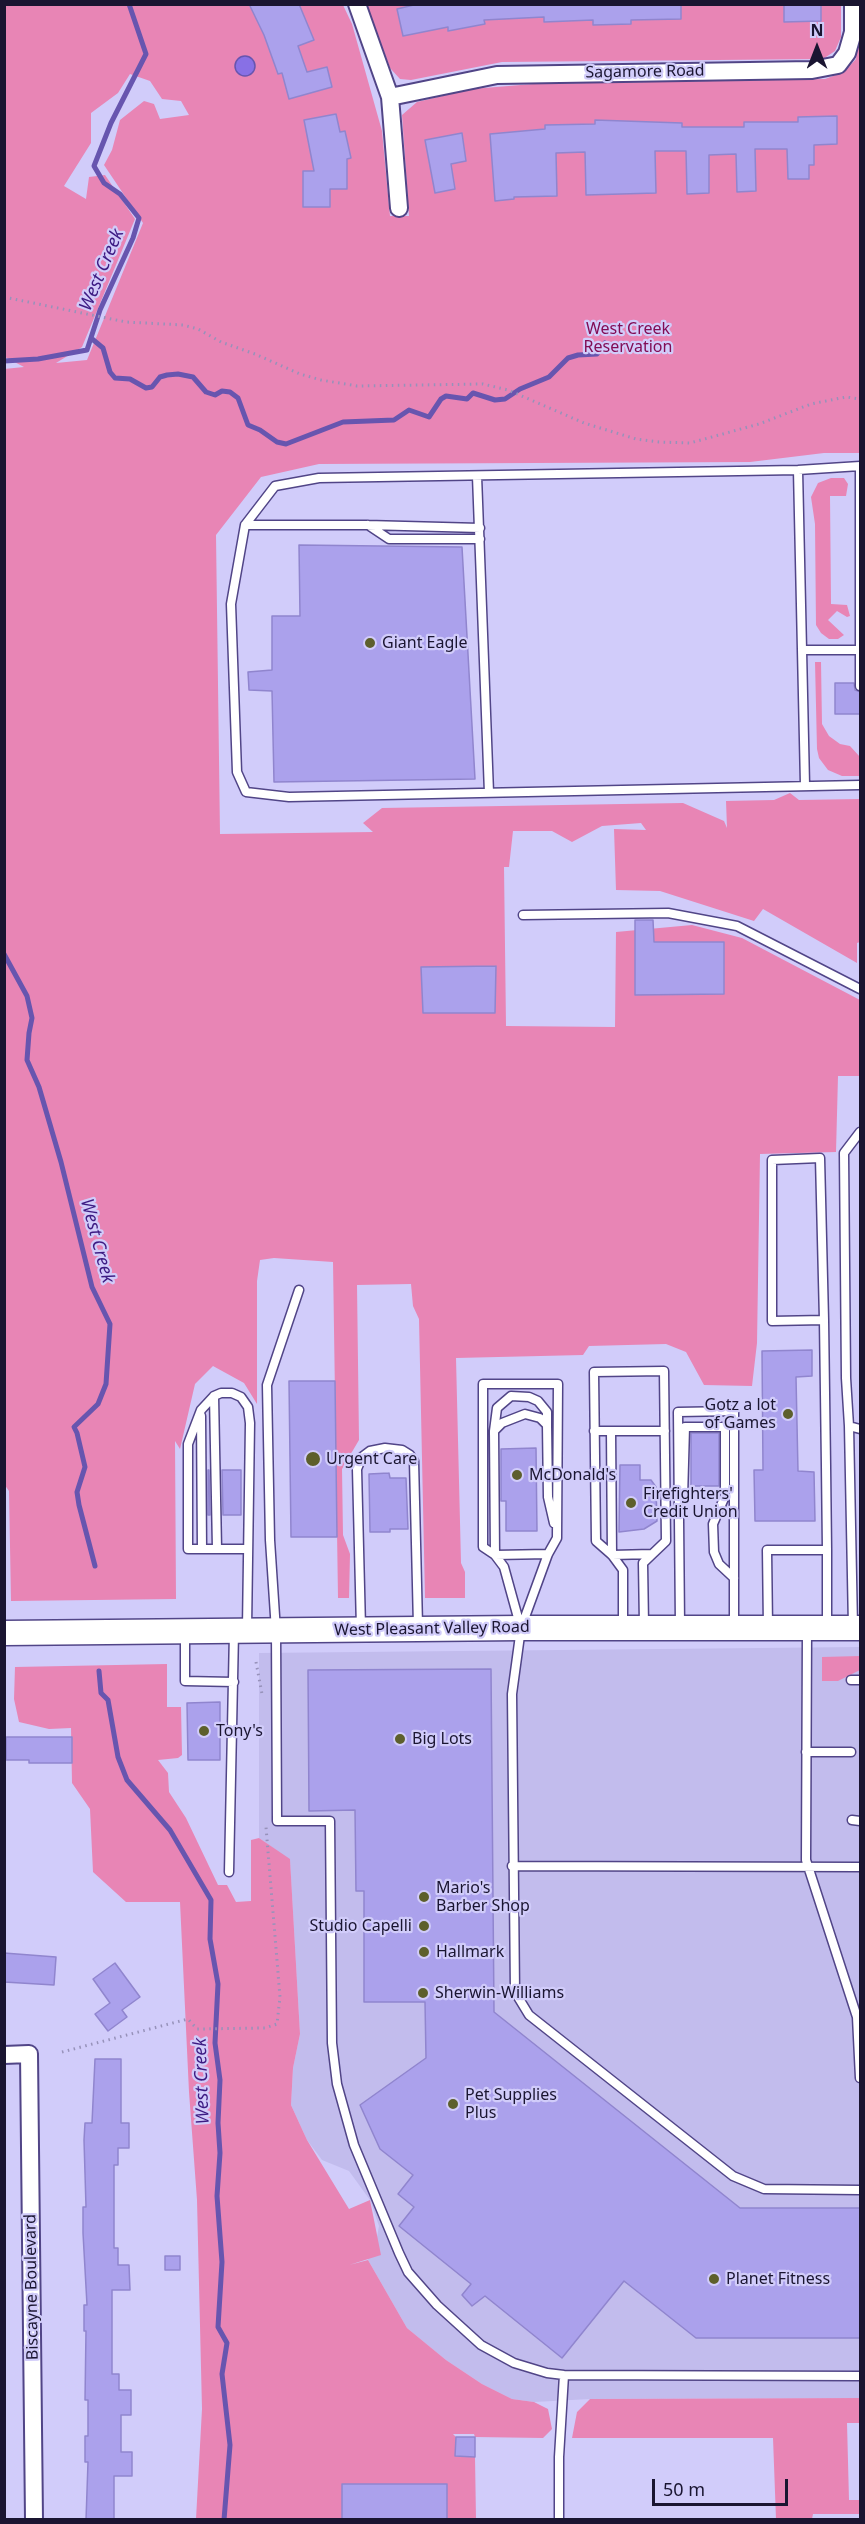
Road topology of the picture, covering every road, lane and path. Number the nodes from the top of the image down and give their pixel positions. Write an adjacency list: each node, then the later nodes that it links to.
1 (357, 4): 3 (street)
2 (853, 4): 3 (street, Sagamore Road)
3 (390, 97): 4 (street)
4 (399, 208)
5 (4, 297): 6 (path)
6 (861, 399)
7 (860, 466): 8 (lane); 10 (lane)
8 (798, 470): 9 (lane); 15 (lane)
9 (477, 476): 11 (lane); 13 (lane)
10 (860, 503): 16 (lane)
11 (245, 525): 12 (lane); 20 (lane)
12 (367, 525): 13 (lane); 14 (lane)
13 (480, 528): 14 (lane)
14 (480, 539): 20 (lane)
15 (802, 650): 16 (lane); 18 (lane)
16 (860, 650): 17 (lane)
17 (861, 686)
18 (805, 785): 19 (lane); 20 (lane)
19 (861, 785)
20 (489, 793)
21 (523, 915): 22 (lane)
22 (861, 989)
23 (861, 1132): 29 (lane)
24 (299, 1290): 58 (lane)
25 (824, 1320): 25 (lane); 42 (lane)
26 (214, 1396): 27 (lane); 40 (lane); 41 (lane)
27 (201, 1410): 39 (lane); 39 (lane)
28 (547, 1425): 31 (lane); 31 (lane); 37 (lane)
29 (849, 1426): 30 (lane); 38 (lane)
30 (861, 1428)
31 (494, 1431): 45 (lane)
32 (594, 1431): 33 (lane); 34 (lane); 46 (lane)
33 (610, 1431): 34 (lane); 46 (lane)
34 (665, 1431): 44 (lane)
35 (680, 1522): 48 (lane); 48 (lane); 51 (lane)
36 (861, 1532): 38 (lane)
37 (557, 1538): 43 (lane); 45 (lane)
38 (852, 1544): 47 (lane)
39 (202, 1549): 40 (lane)
40 (217, 1549): 41 (lane)
41 (248, 1549): 60 (lane)
42 (827, 1550): 53 (lane); 54 (lane)
43 (548, 1554): 45 (lane); 49 (lane)
44 (652, 1554): 46 (lane); 50 (lane)
45 (495, 1555): 49 (lane)
46 (612, 1555): 50 (lane)
47 (856, 1563): 55 (lane)
48 (734, 1578): 52 (lane)
49 (520, 1628): 50 (main road, West Pleasant Valley Road); 57 (main road, West Pleasant Valley Road); 70 (lane)
50 (634, 1628): 51 (main road, West Pleasant Valley Road)
51 (680, 1628): 52 (main road, West Pleasant Valley Road)
52 (734, 1628): 53 (main road, West Pleasant Valley Road)
53 (768, 1628): 54 (main road, West Pleasant Valley Road)
54 (817, 1628): 55 (main road, West Pleasant Valley Road); 67 (lane)
55 (857, 1628)
56 (361, 1629): 57 (main road, West Pleasant Valley Road); 57 (lane); 58 (main road, West Pleasant Valley Road)
57 (418, 1629)
58 (276, 1631): 60 (main road, West Pleasant Valley Road); 78 (lane)
59 (185, 1632): 60 (main road, West Pleasant Valley Road); 61 (main road, West Pleasant Valley Road); 65 (lane)
60 (241, 1632): 65 (lane)
61 (4, 1633)
62 (256, 1662): 66 (path)
63 (851, 1680): 64 (lane)
64 (861, 1680)
65 (234, 1682): 73 (lane)
66 (262, 1696)
67 (806, 1752): 68 (lane); 71 (lane)
68 (851, 1752)
69 (266, 1822): 74 (path)
70 (512, 1866): 71 (lane); 77 (lane)
71 (807, 1867): 72 (lane); 76 (lane)
72 (861, 1867)
73 (229, 1872)
74 (62, 2052)
75 (4, 2055): 80 (street, Biscayne Boulevard)
76 (861, 2078)
77 (861, 2190)
78 (564, 2375): 79 (lane); 81 (lane)
79 (861, 2376)
80 (34, 2520)
81 (559, 2520)

